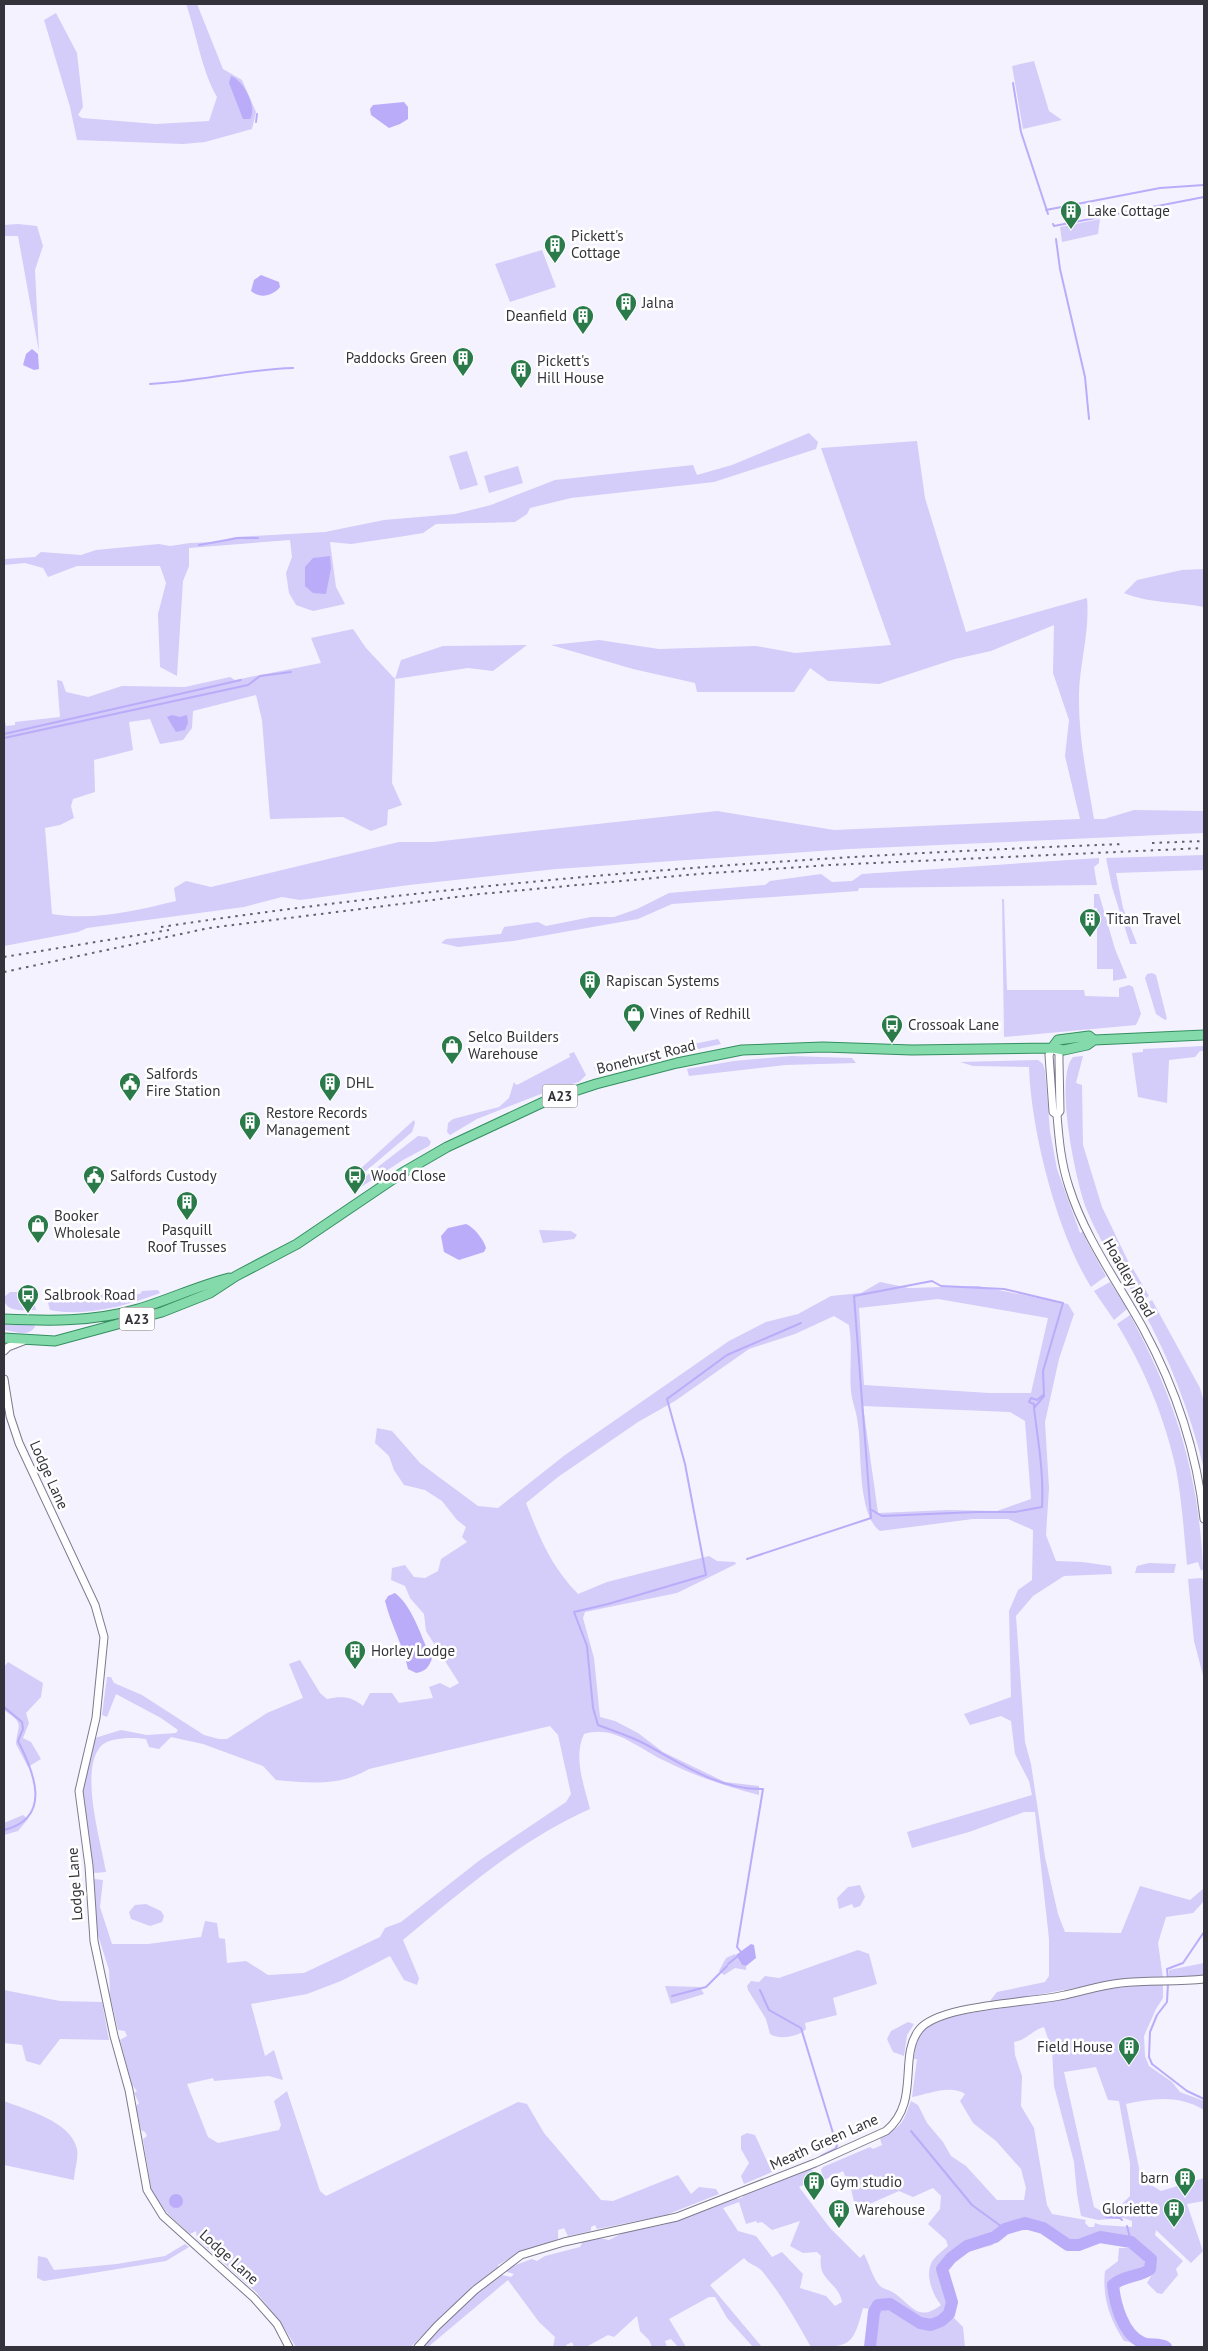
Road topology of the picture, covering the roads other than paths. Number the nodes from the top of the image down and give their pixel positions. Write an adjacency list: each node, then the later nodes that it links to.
1 (1204, 1034): 2 (main road, Bonehurst Road / A23)
2 (1052, 1048): 3 (main road, Bonehurst Road / A23); 9 (street, Hoadley Road)
3 (236, 1276): 4 (main road, Bonehurst Road / A23); 6 (main road, Bonehurst Road / A23)
4 (4, 1319)
5 (4, 1338): 6 (main road, Bonehurst Road / A23)
6 (26, 1340): 7 (street)
7 (4, 1351)
8 (4, 1379): 11 (street, Lodge Lane)
9 (1204, 1519)
10 (1204, 1978): 12 (street, Meath Green Lane)
11 (289, 2347)
12 (418, 2347)

